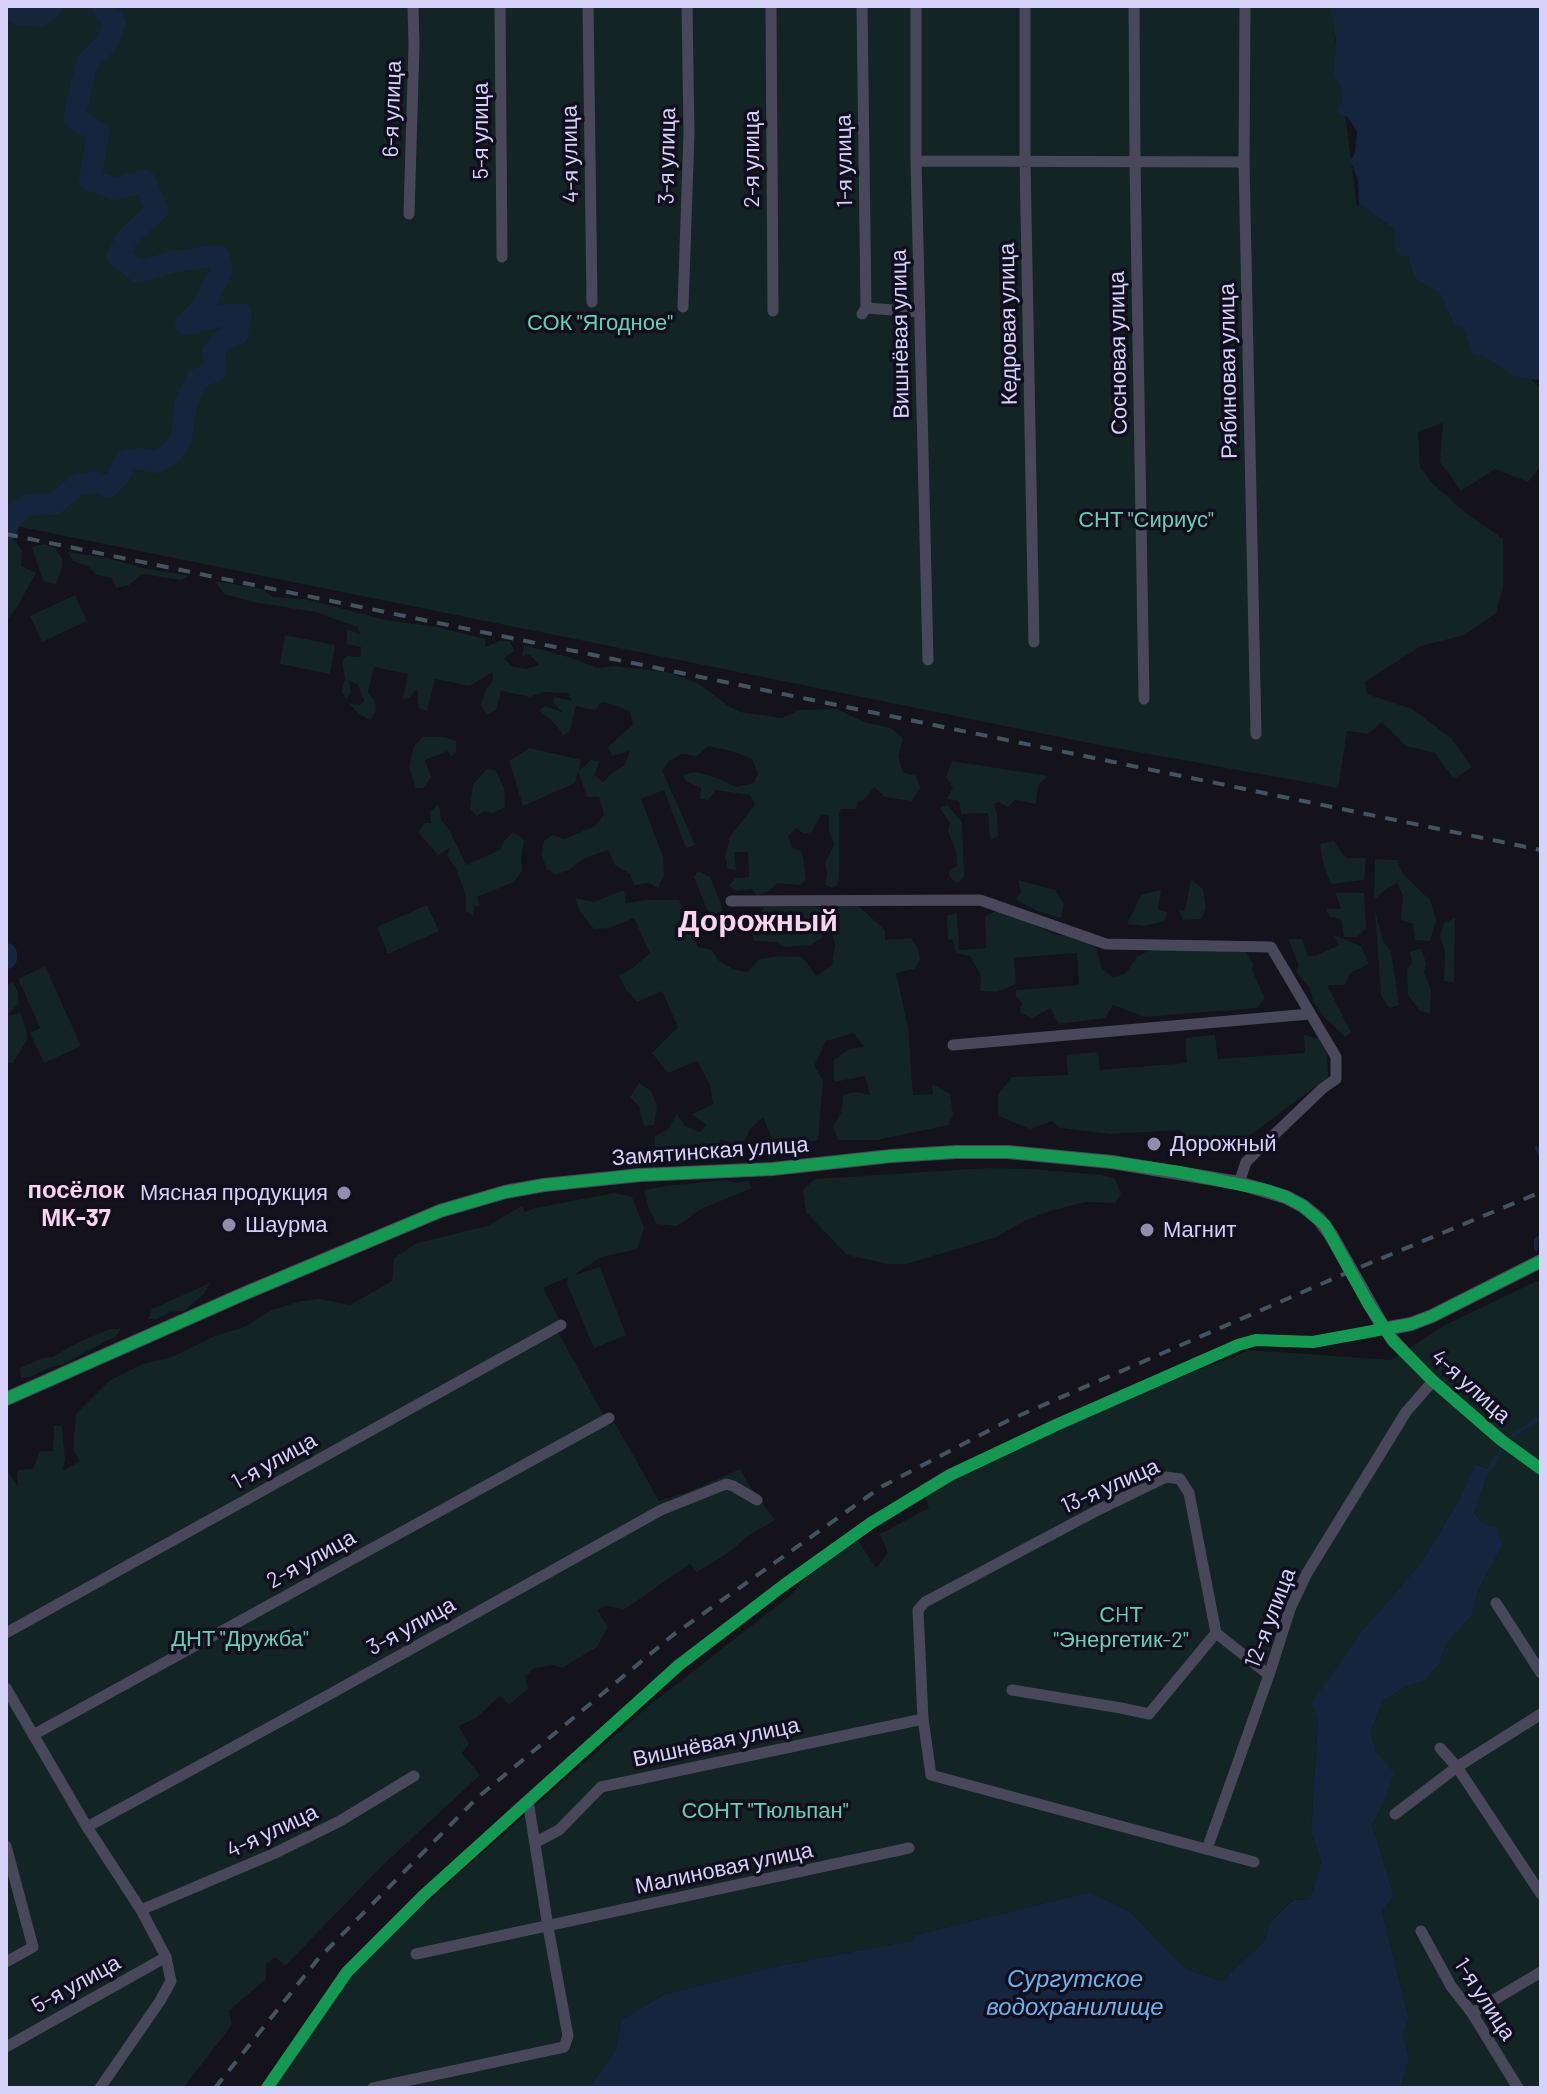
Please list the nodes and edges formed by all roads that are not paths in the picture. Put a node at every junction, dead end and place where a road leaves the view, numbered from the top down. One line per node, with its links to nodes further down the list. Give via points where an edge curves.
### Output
1 (413, 6): 15 (street, 6-я улица)
2 (500, 6): 16 (street, 5-я улица)
3 (588, 6): 17 (street, 4-я улица)
4 (687, 6): 18 (street, 3-я улица)
5 (771, 6): 19 (street, 2-я улица)
6 (862, 6): 20 (street, 1-я улица, via 864,311)
7 (916, 6): 12 (street, Вишнёвая улица)
8 (1025, 6): 11 (street, Кедровая улица)
9 (1134, 6): 13 (street, Сосновая улица)
10 (1245, 6): 14 (street, Рябиновая улица)
11 (1025, 160): 12 (street); 13 (street); 21 (street, Кедровая улица)
12 (916, 161): 20 (street, Вишнёвая улица)
13 (1135, 161): 14 (street); 23 (street, Сосновая улица)
14 (1244, 162): 24 (street, Рябиновая улица)
15 (409, 214)
16 (502, 257)
17 (592, 302)
18 (683, 307)
19 (773, 311)
20 (920, 312): 22 (street, Вишнёвая улица)
21 (1034, 642)
22 (928, 660)
23 (1144, 699)
24 (1256, 734)
25 (731, 901): 26 (street, via 980,900 1106,944 1271,947)
26 (1310, 1014): 27 (street); 28 (street, via 1336,1057 1336,1079 1246,1162)
27 (953, 1045)
28 (1239, 1183): 31 (street, Замятинская улица, via 1286,1197 1319,1219); 33 (street, Замятинская улица, via 1057,1155 956,1152 544,1185 440,1211)
29 (1541, 1261): 31 (street, via 1432,1316)
30 (561, 1325): 38 (street, 1-я улица)
31 (1384, 1329): 32 (street, 4-я улица); 50 (street, via 1313,1342 1256,1340 1238,1345 950,1475 871,1523 679,1665)
32 (1433, 1381): 35 (street, 4-я улица); 41 (street, 12-я улица, via 1406,1412 1307,1573)
33 (6, 1399)
34 (609, 1418): 46 (street, 2-я улица)
35 (1541, 1469)
36 (757, 1500): 52 (street, 3-я улица, via 726,1484 661,1510)
37 (1496, 1603): 40 (street)
38 (6, 1633)
39 (1216, 1633): 41 (street); 43 (street, via 1149,1714); 45 (street, 13-я улица, via 1189,1493 1180,1479 1166,1477 925,1602 918,1610)
40 (1541, 1673)
41 (1269, 1675): 56 (street, 12-я улица)
42 (6, 1688): 46 (street)
43 (1012, 1690)
44 (1541, 1714): 48 (street)
45 (923, 1719): 53 (street, Вишнёвая улица, via 601,1787 559,1830); 56 (street, via 931,1775)
46 (33, 1735): 52 (street)
47 (1440, 1748): 48 (street)
48 (1457, 1767): 51 (street); 58 (street)
49 (414, 1776): 59 (street, 4-я улица, via 300,1841)
50 (528, 1800): 53 (street); 69 (street, via 347,1972)
51 (1395, 1814)
52 (87, 1827): 59 (street)
53 (536, 1842): 60 (street)
54 (6, 1846): 64 (street, via 33,1947)
55 (909, 1848): 60 (street, Малиновая улица)
56 (1207, 1849): 57 (street)
57 (1254, 1862)
58 (1541, 1894)
59 (141, 1910): 63 (street)
60 (548, 1927): 62 (street, Малиновая улица); 70 (street, via 568,2036 564,2047)
61 (1421, 1931): 66 (street, 1-я улица)
62 (416, 1954)
63 (166, 1957): 67 (street, 5-я улица); 68 (street, via 171,1981)
64 (6, 1962)
65 (1541, 1972): 66 (street)
66 (1472, 2013): 71 (street, 1-я улица)
67 (6, 2047)
68 (100, 2088)
69 (267, 2088)
70 (373, 2088)
71 (1518, 2088)

